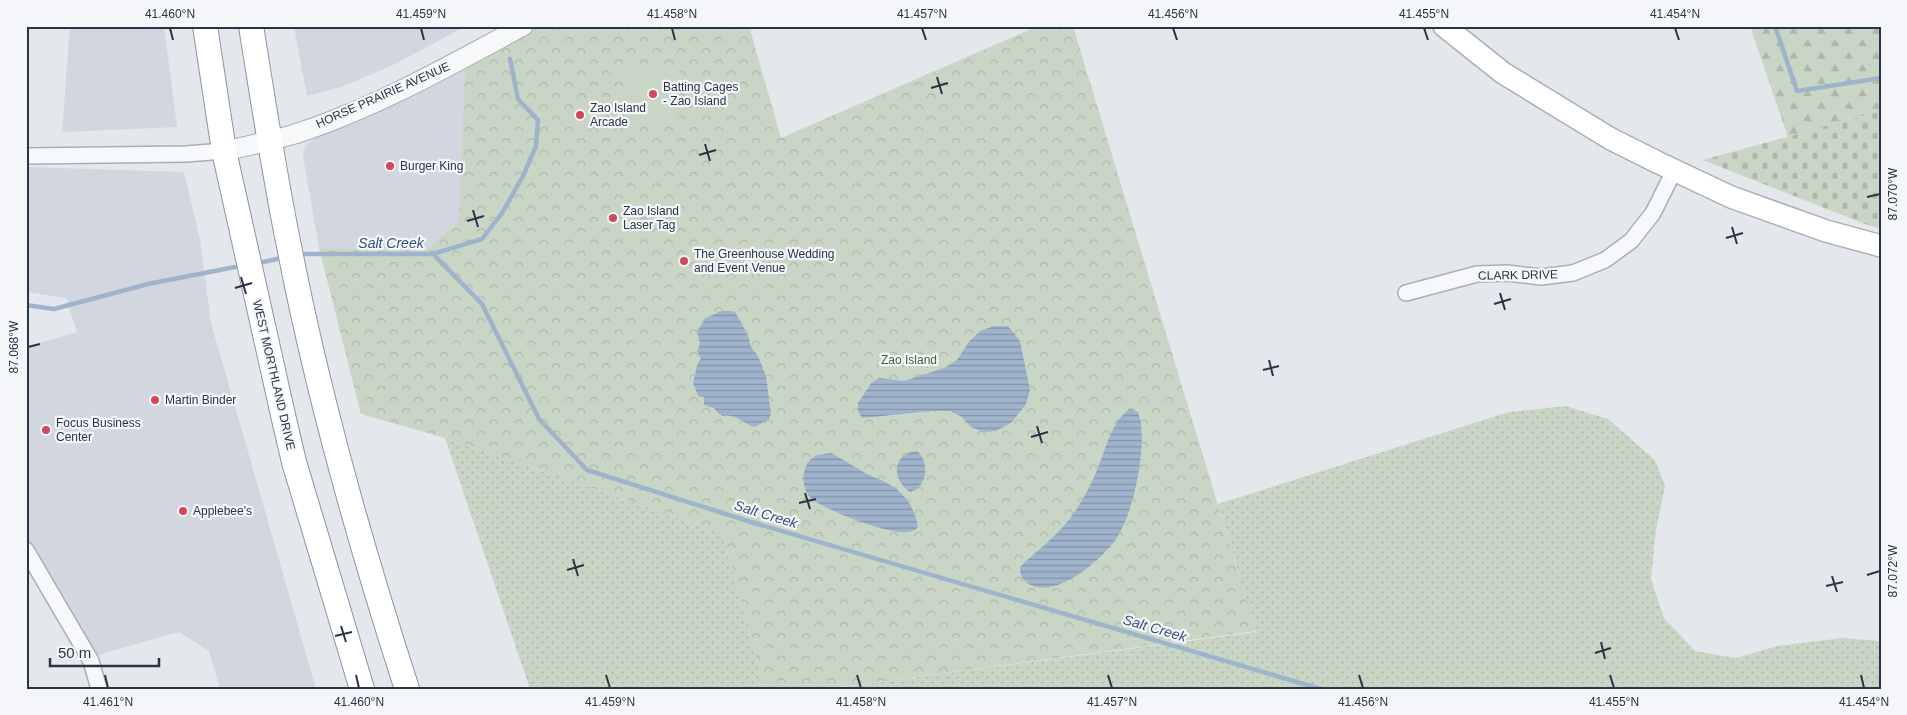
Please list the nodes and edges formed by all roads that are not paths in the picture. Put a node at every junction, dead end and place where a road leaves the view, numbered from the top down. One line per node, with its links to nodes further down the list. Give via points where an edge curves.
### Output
1 (205, 26): 6 (highway, WEST MORTHLAND DRIVE)
2 (251, 26): 5 (highway)
3 (523, 26): 5 (street, HORSE PRAIRIE AVENUE, via 429,76 341,116)
4 (1444, 26): 8 (main road, via 1503,73 1611,139)
5 (270, 141): 6 (street, HORSE PRAIRIE AVENUE); 14 (highway, via 289,248 321,387 356,523)
6 (224, 151): 7 (street, HORSE PRAIRIE AVENUE); 13 (highway, WEST MORTHLAND DRIVE, via 294,462)
7 (26, 156)
8 (1674, 171): 9 (main road, via 1731,197); 10 (street, CLARK DRIVE, via 1653,213 1631,241 1605,260 1573,274 1541,277 1477,274)
9 (1881, 246)
10 (1406, 293)
11 (26, 550): 12 (street, via 91,661)
12 (99, 689)
13 (362, 689)
14 (407, 689)

